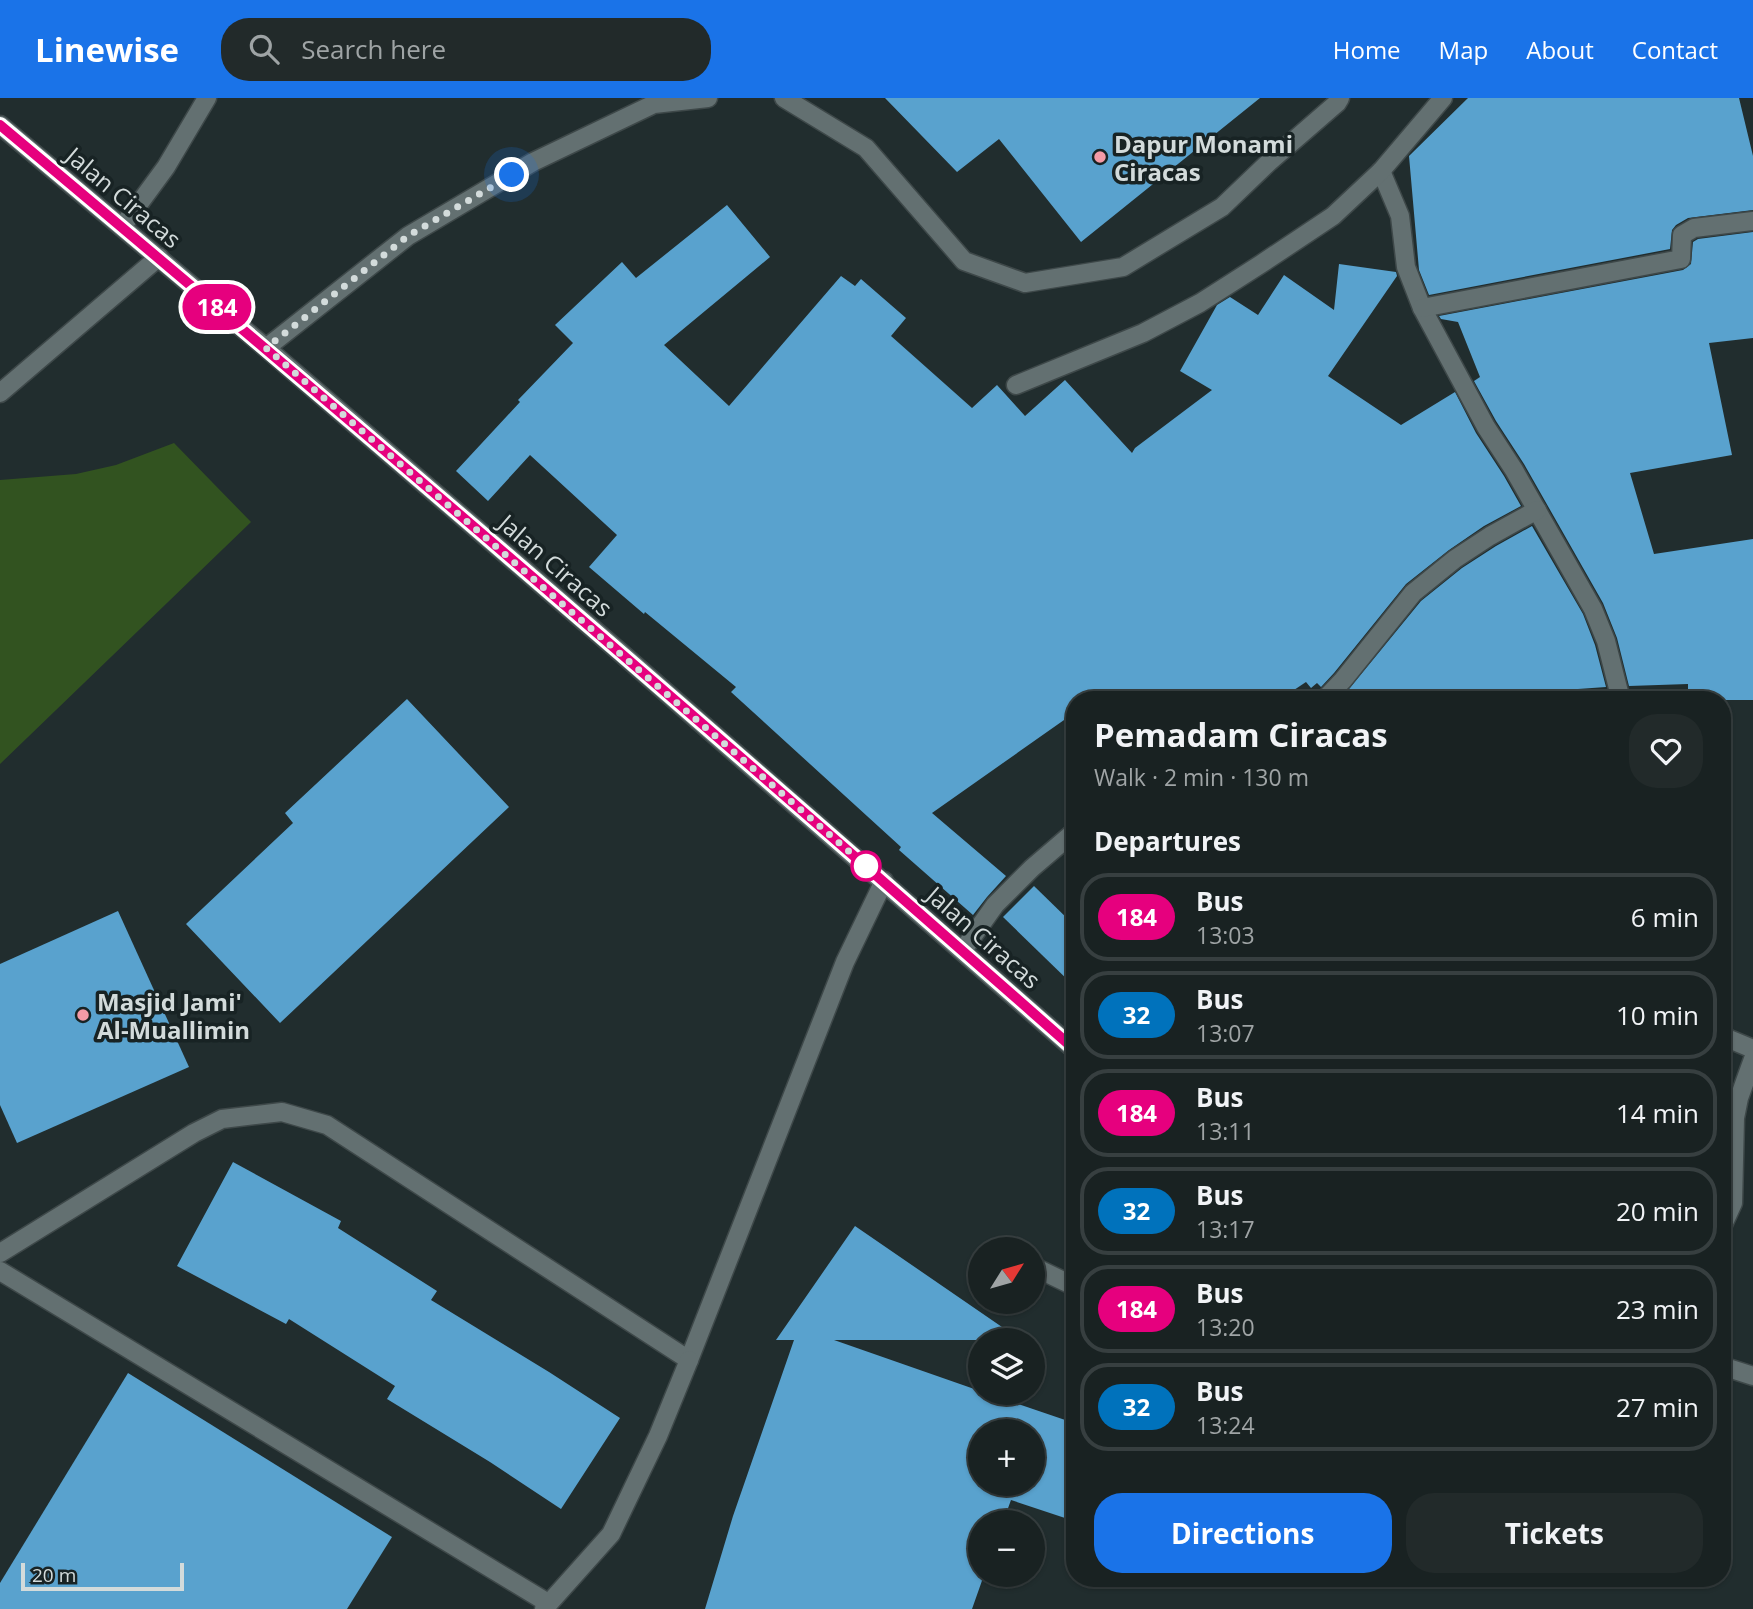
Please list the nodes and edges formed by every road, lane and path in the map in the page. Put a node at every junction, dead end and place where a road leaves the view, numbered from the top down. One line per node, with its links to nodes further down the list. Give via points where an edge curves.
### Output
1 (207, 98): 9 (street)
2 (708, 98): 12 (street, via 654,104 533,163 408,236)
3 (784, 98): 4 (street, via 866,148 964,261 1025,283 1124,267 1222,207)
4 (1340, 98)
5 (1443, 98): 7 (street)
6 (0, 125): 9 (street, Jalan Ciracas)
7 (1381, 171): 11 (street, via 1400,216 1406,267); 13 (street, via 1333,216 1200,303)
8 (1753, 221): 11 (street, via 1694,228 1682,235 1681,258)
9 (122, 228): 10 (street, Jalan Ciracas)
10 (159, 257): 12 (street, Jalan Ciracas); 14 (street)
11 (1422, 308): 15 (street)
12 (266, 348): 19 (street, Jalan Ciracas)
13 (1016, 385)
14 (0, 393)
15 (1537, 510): 16 (street, via 1455,559 1413,593); 17 (street, via 1593,609)
16 (1333, 691)
17 (1619, 691)
18 (1066, 839): 20 (street, via 995,905)
19 (884, 881): 20 (street, Jalan Ciracas); 30 (street, via 845,962)
20 (963, 950): 22 (street, Jalan Ciracas)
21 (1731, 1040): 23 (street)
22 (1066, 1042)
23 (1753, 1049)
24 (1753, 1059): 25 (street, via 1735,1118)
25 (1731, 1207)
26 (0, 1253): 30 (street, via 222,1119 282,1112 327,1125)
27 (0, 1271): 33 (street)
28 (1045, 1272): 29 (street)
29 (1066, 1282)
30 (689, 1360): 33 (street, via 611,1534)
31 (1731, 1369): 32 (street)
32 (1753, 1376)
33 (546, 1606)

